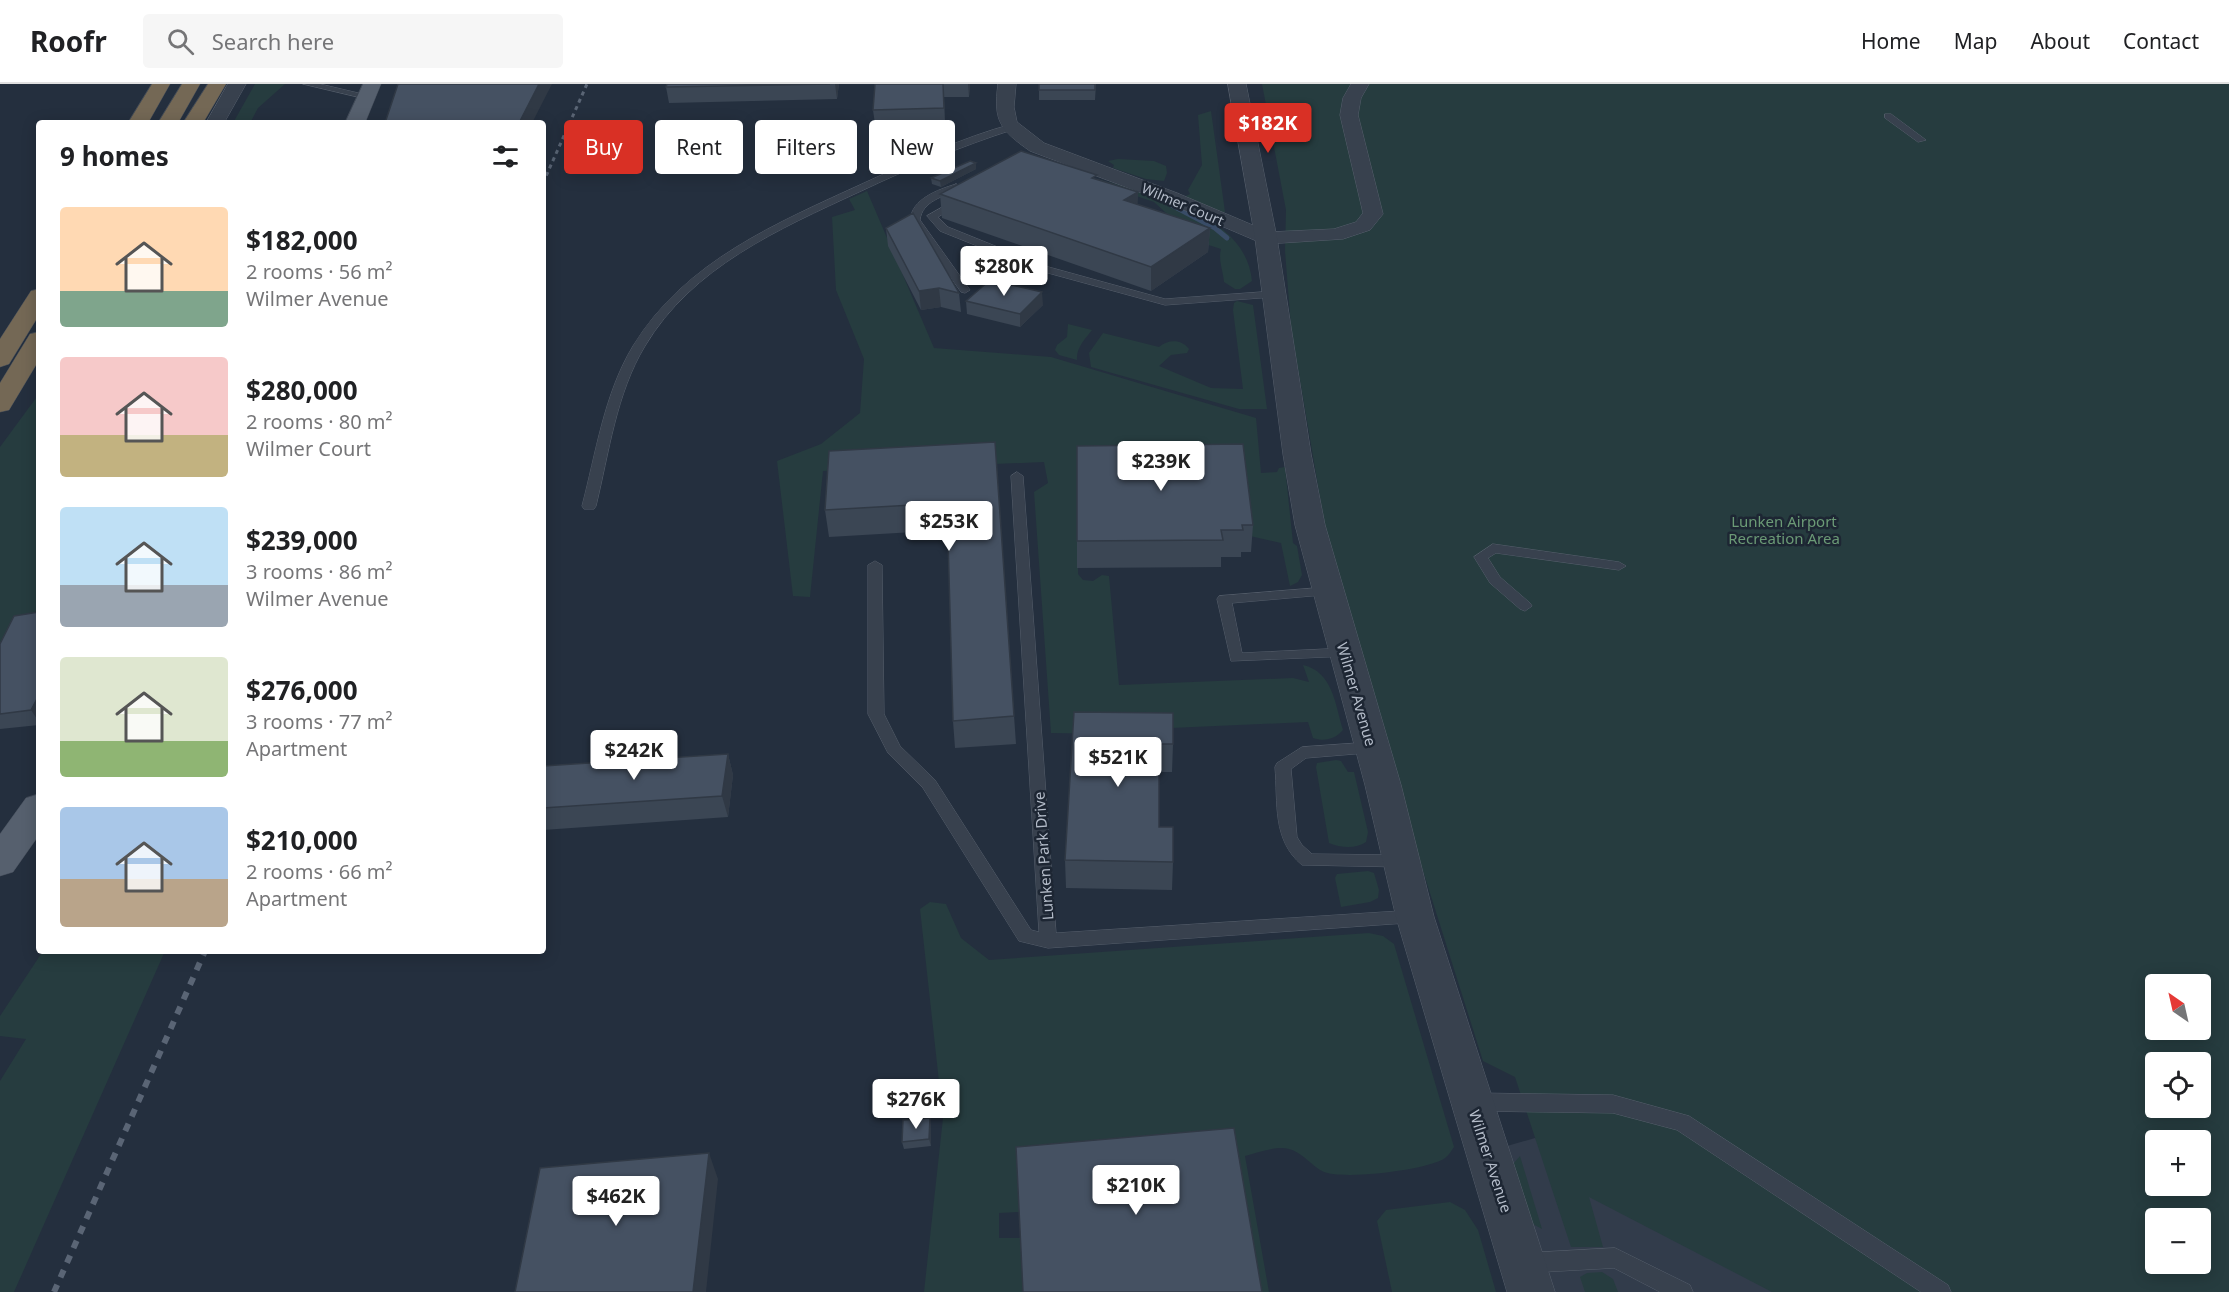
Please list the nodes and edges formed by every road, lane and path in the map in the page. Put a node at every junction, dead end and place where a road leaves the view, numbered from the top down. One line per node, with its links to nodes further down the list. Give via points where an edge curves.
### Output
1 (161, 84): 13 (highway)
2 (190, 84): 14 (highway)
3 (217, 84): 15 (highway)
4 (237, 84): 16 (street)
5 (307, 84): 9 (lane)
6 (1007, 84): 18 (street, via 1004,112)
7 (1237, 84): 22 (street, Wilmer Avenue)
8 (1360, 84): 22 (street, via 1348,115 1373,214 1363,225 1336,235)
9 (369, 90): 17 (main road)
10 (134, 94): 12 (highway)
11 (1888, 116): 19 (lane)
12 (128, 120)
13 (140, 120)
14 (170, 120)
15 (195, 120)
16 (217, 120)
17 (356, 120)
18 (1012, 128): 22 (street, Wilmer Court, via 1030,150); 30 (lane, via 968,140 770,229 720,260 682,293 639,345 625,374)
19 (1921, 140)
20 (962, 184): 23 (lane, via 922,203 915,220)
21 (963, 199): 24 (lane, via 932,216 945,229 1041,268 1165,302)
22 (1266, 238): 24 (street, Wilmer Avenue)
23 (965, 290)
24 (1274, 294): 33 (street, Wilmer Avenue, via 1299,466 1310,525)
25 (36, 301): 27 (highway)
26 (36, 344): 28 (highway)
27 (0, 359)
28 (0, 404)
29 (1017, 476): 41 (lane, Lunken Park Drive)
30 (589, 506)
31 (875, 565): 41 (lane, via 876,714 894,749 929,784 1025,936)
32 (1619, 566): 34 (lane, via 1493,548 1481,557 1495,580)
33 (1329, 591): 35 (street, Wilmer Avenue); 35 (lane, via 1224,599 1236,658)
34 (1525, 606)
35 (1346, 653): 36 (street, Wilmer Avenue)
36 (1372, 748): 38 (street, Wilmer Avenue); 38 (lane, via 1302,753 1283,767 1289,837 1308,860)
37 (36, 811): 39 (main road)
38 (1401, 861): 40 (street, Wilmer Avenue)
39 (0, 862)
40 (1414, 917): 41 (lane, Lunken Park Drive); 42 (street, Wilmer Avenue)
41 (1048, 941)
42 (1472, 1102): 43 (street, Wilmer Avenue); 45 (lane, via 1613,1104 1682,1122)
43 (1527, 1278): 44 (lane, via 1615,1258)
44 (1682, 1292)
45 (1940, 1292)

